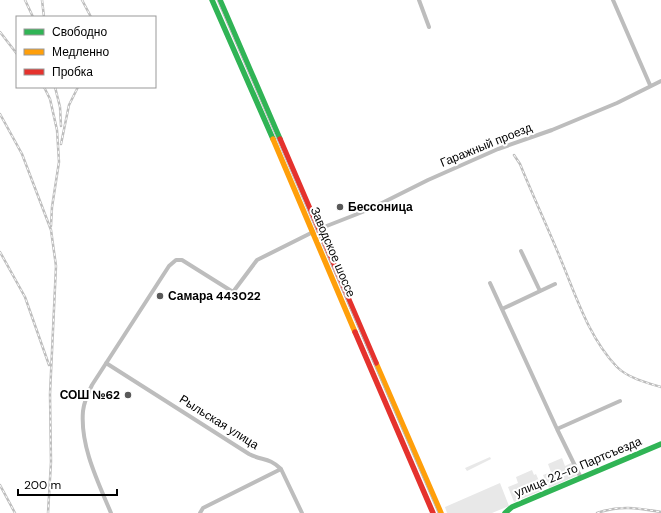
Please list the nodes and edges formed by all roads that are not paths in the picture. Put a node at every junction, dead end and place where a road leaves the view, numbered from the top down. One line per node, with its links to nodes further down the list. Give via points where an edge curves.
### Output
1 (212, 0): 9 (main road, Заводское шоссе)
2 (220, 0): 8 (main road, Заводское шоссе)
3 (419, 0): 5 (street)
4 (612, 0): 7 (street)
5 (429, 27)
6 (661, 81): 7 (street, Гаражный проезд)
7 (650, 85): 8 (street, Гаражный проезд, via 618,103 498,149 370,209)
8 (319, 229): 9 (main road); 16 (main road, Заводское шоссе)
9 (313, 232): 15 (street, via 257,260 233,292 182,260 176,260 169,266); 17 (main road, Заводское шоссе)
10 (521, 251): 13 (street)
11 (490, 283): 14 (street)
12 (555, 284): 13 (street)
13 (540, 291): 14 (street)
14 (502, 309): 19 (street)
15 (106, 363): 21 (street, Рыльская улица, via 248,454 268,459); 23 (street, via 86,400 83,423 90,461)
16 (385, 384): 17 (main road); 27 (main road, Заводское шоссе)
17 (379, 387): 26 (main road, Заводское шоссе)
18 (620, 401): 19 (street)
19 (557, 429): 22 (street)
20 (661, 444): 22 (main road, улица 22-го Партсъезда)
21 (281, 469): 24 (street, via 203,508); 25 (street)
22 (581, 478): 28 (main road, улица 22-го Партсъезда)
23 (111, 513)
24 (200, 513)
25 (302, 513)
26 (433, 513)
27 (441, 513)
28 (505, 513)

